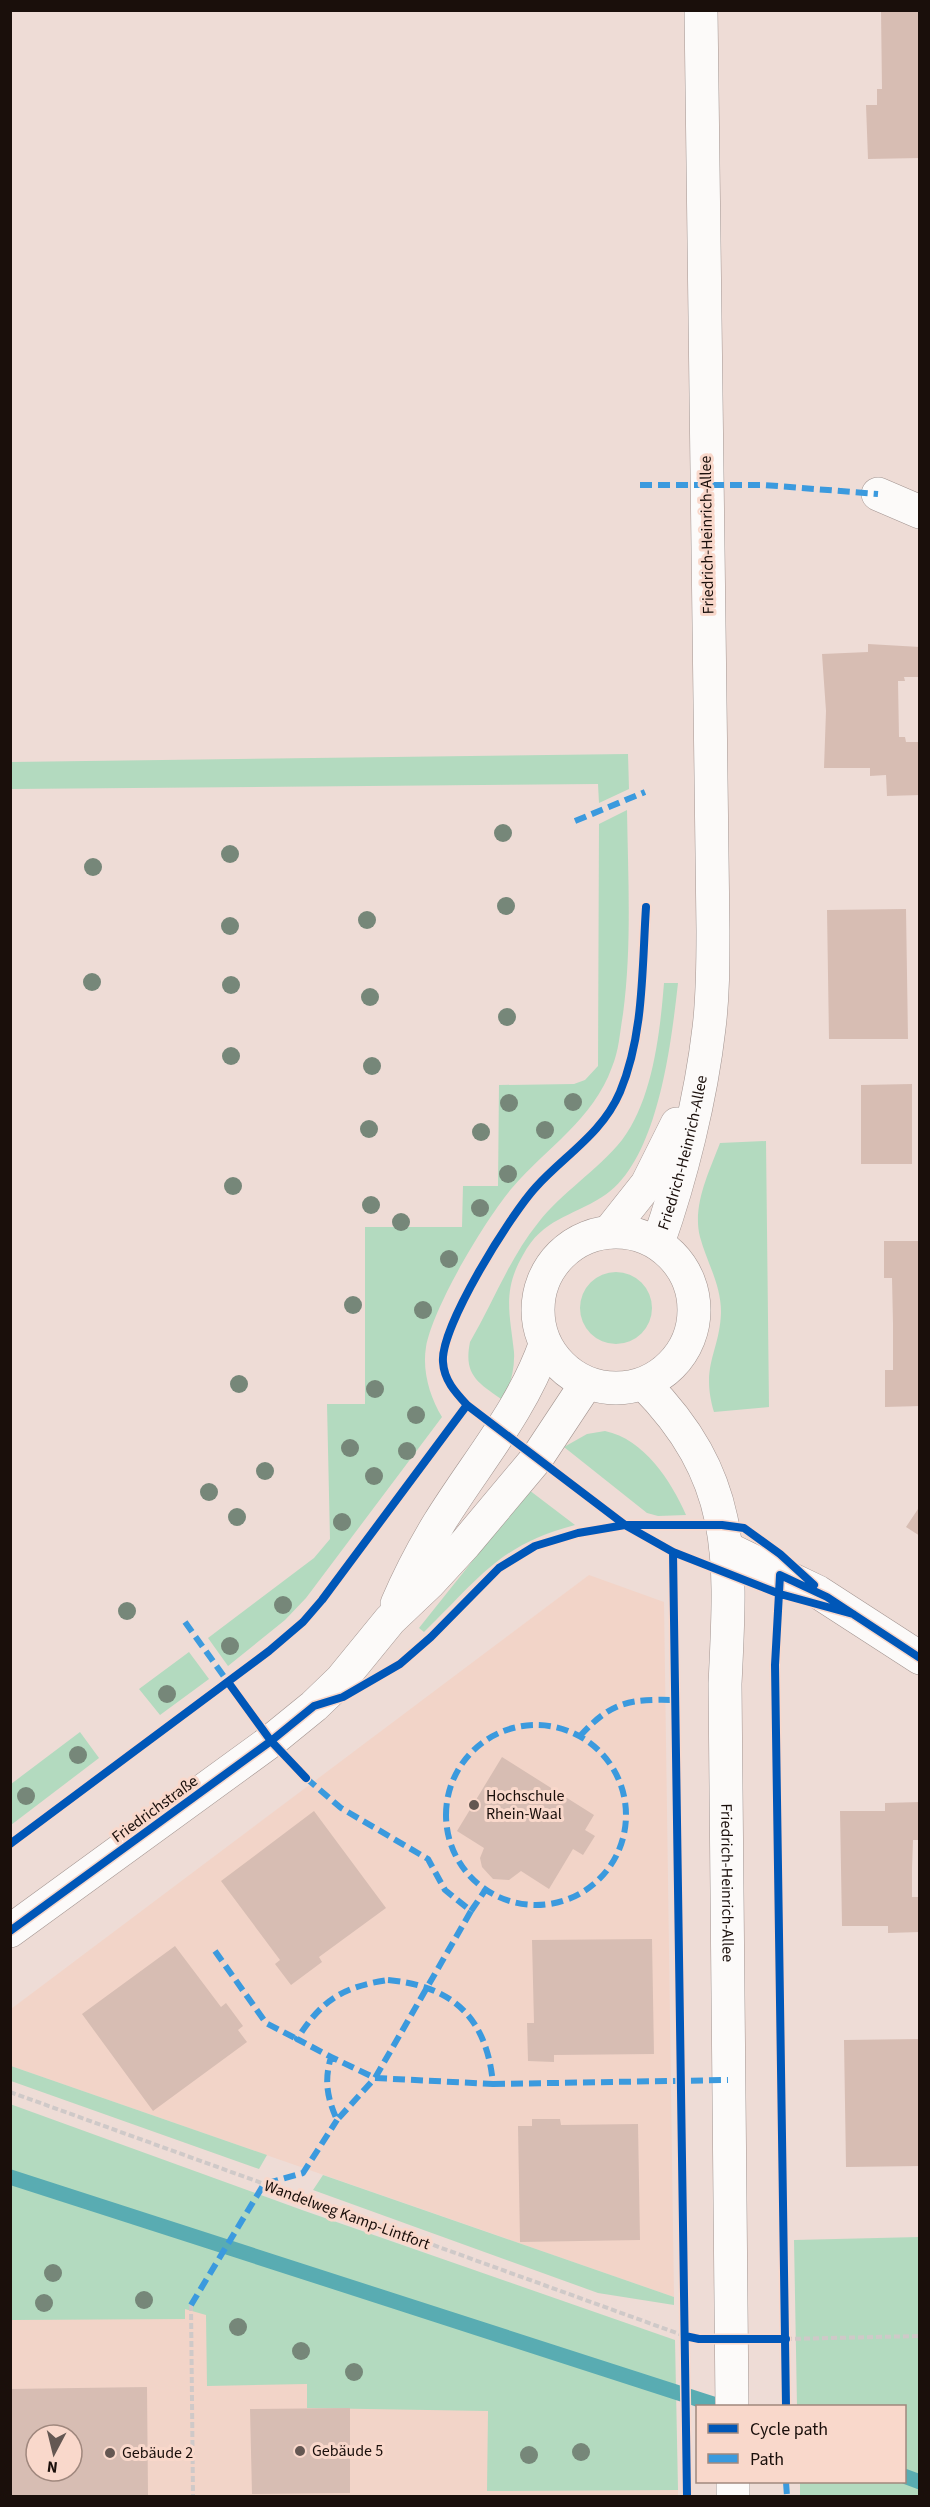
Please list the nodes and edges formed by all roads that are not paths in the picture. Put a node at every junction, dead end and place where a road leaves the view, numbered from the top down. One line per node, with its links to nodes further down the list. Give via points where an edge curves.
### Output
1 (701, 10): 4 (main road, Friedrich-Heinrich-Allee, via 713,932 712,995)
2 (878, 494): 3 (main road)
3 (920, 512)
4 (704, 1058): 5 (main road, Friedrich-Heinrich-Allee, via 669,1145 647,1184); 6 (main road, Friedrich-Heinrich-Allee, via 685,1152)
5 (609, 1232): 6 (main road, via 634,1234); 7 (main road, via 584,1239 563,1252 547,1272 538,1296 538,1321)
6 (658, 1243): 9 (main road, via 687,1276 694,1297 694,1320 677,1360)
7 (545, 1346): 8 (main road, via 560,1366); 11 (main road, Friedrichstraße, via 523,1398 440,1522 412,1570)
8 (586, 1384): 9 (main road, via 621,1388); 11 (main road, Friedrichstraße, via 530,1467 436,1576)
9 (644, 1384): 10 (main road, Friedrich-Heinrich-Allee, via 670,1410 703,1462 717,1498)
10 (726, 1548): 12 (main road, via 818,1592); 14 (main road, Friedrich-Heinrich-Allee)
11 (390, 1620): 13 (main road, Friedrichstraße, via 341,1680 314,1706)
12 (920, 1658)
13 (10, 1931)
14 (732, 2405)

